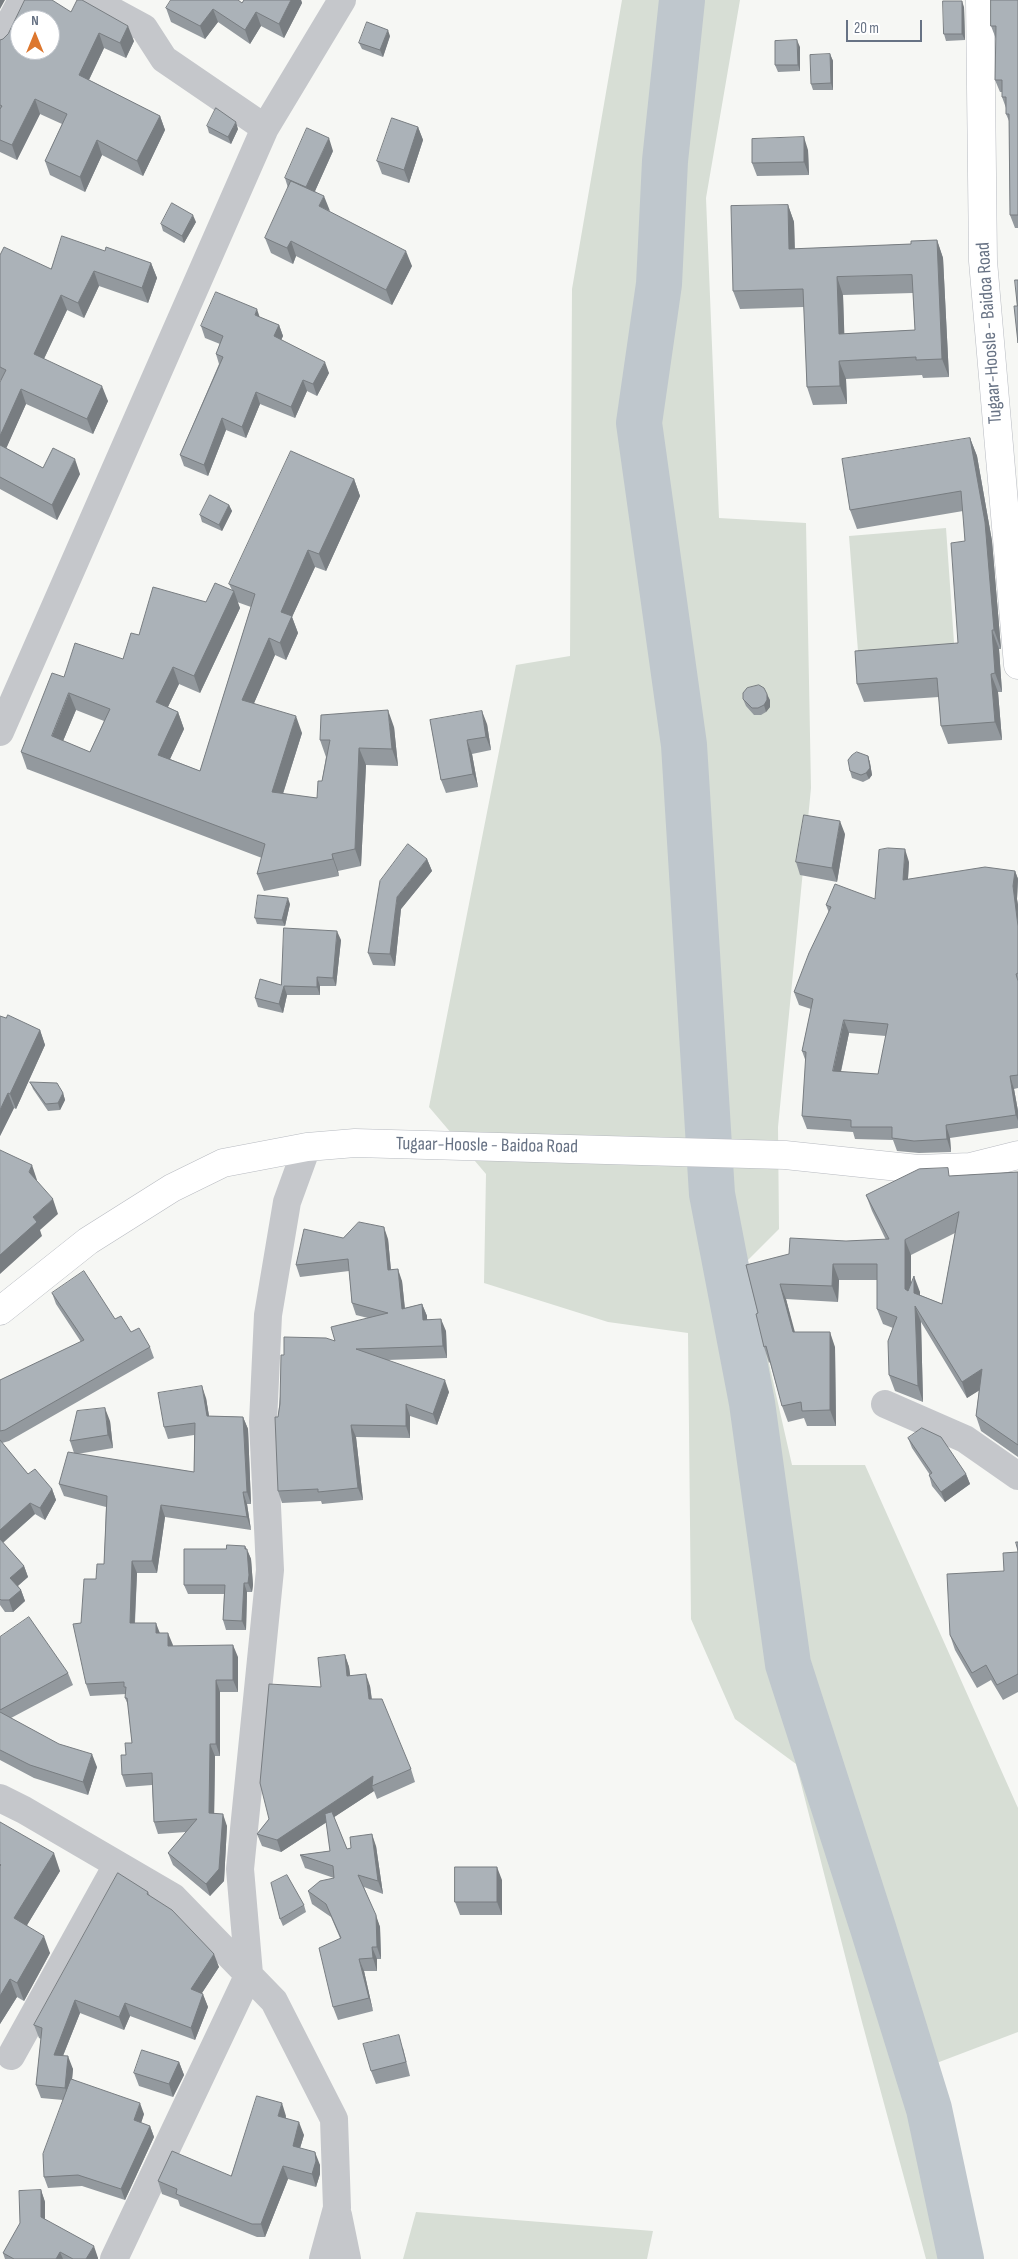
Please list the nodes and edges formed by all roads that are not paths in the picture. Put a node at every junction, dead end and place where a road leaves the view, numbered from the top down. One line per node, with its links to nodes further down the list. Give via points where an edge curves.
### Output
1 (22, 0): 5 (street)
2 (92, 0): 6 (street, via 144,28 164,59)
3 (342, 0): 6 (street)
4 (980, 0): 7 (main road, Tugaar-Hoosle - Baidoa Road, via 983,261)
5 (0, 41)
6 (265, 128): 8 (street)
7 (1018, 665)
8 (0, 732)
9 (307, 1147): 10 (main road, Tugaar-Hoosle - Baidoa Road, via 355,1143 785,1155 918,1169 970,1168); 11 (main road, Tugaar-Hoosle - Baidoa Road, via 223,1163 172,1188 88,1241); 16 (street, via 287,1202 268,1315 264,1422 270,1570 240,1869)
10 (1018, 1155)
11 (0, 1311)
12 (885, 1404): 13 (street, via 965,1439)
13 (1018, 1476)
14 (0, 1798): 15 (street)
15 (117, 1865): 16 (street, via 173,1897); 17 (street)
16 (249, 1974): 18 (street, via 274,2001 334,2119); 19 (street)
17 (11, 2056)
18 (337, 2208): 20 (street); 21 (street)
19 (114, 2259)
20 (323, 2259)
21 (347, 2259)

